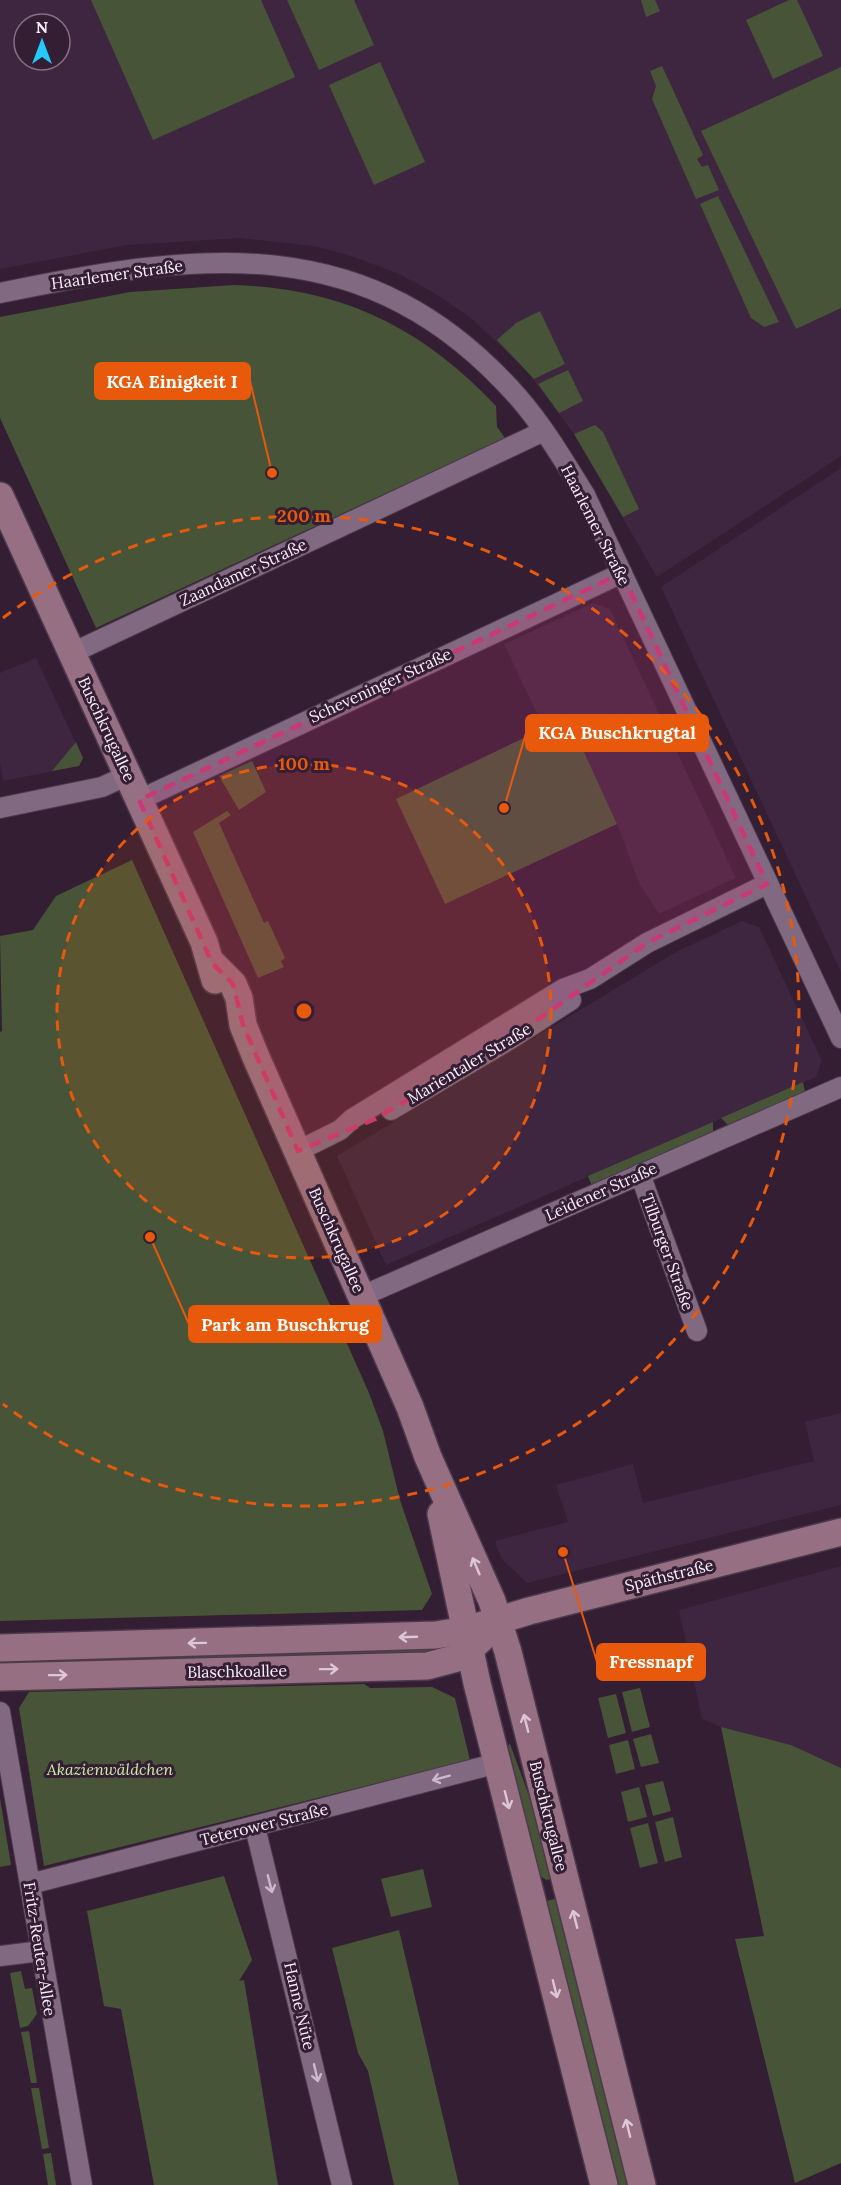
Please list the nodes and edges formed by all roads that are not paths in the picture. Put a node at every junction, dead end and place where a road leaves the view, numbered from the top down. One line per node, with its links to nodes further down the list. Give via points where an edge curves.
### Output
1 (0, 293): 2 (street, Haarlemer Straße, via 128,269 192,263 256,263 322,272 382,293 439,325 492,370)
2 (544, 431): 4 (street, Haarlemer Straße, via 585,495); 5 (street, Zaandamer Straße)
3 (0, 496): 5 (main road, Buschkrugallee)
4 (622, 573): 7 (street, Scheveninger Straße); 9 (street, Haarlemer Straße)
5 (72, 653): 6 (main road, Buschkrugallee)
6 (128, 775): 7 (main road, Buschkrugallee); 8 (street, via 102,787)
7 (139, 800): 12 (main road, Buschkrugallee, via 212,963 233,984 243,1025)
8 (0, 808)
9 (767, 884): 10 (street, Haarlemer Straße); 12 (street, Marientaler Straße, via 647,944 590,979 576,996 498,1047 357,1130 340,1130)
10 (841, 1038)
11 (841, 1087): 13 (street, Leidener Straße)
12 (298, 1151): 14 (main road, Buschkrugallee)
13 (640, 1174): 14 (street, Leidener Straße); 15 (street, Tilburger Straße)
14 (362, 1296): 16 (main road, Buschkrugallee)
15 (697, 1331)
16 (428, 1457): 18 (main road, Buschkrugallee, one-way to 16); 19 (main road, Buschkrugallee)
17 (841, 1532): 18 (main road, Späthstraße)
18 (498, 1620): 19 (main road, Späthstraße); 26 (main road, Buschkrugallee, one-way to 18)
19 (468, 1640): 20 (main road, Blaschkoallee, one-way to 20, via 401,1638); 21 (main road, Blaschkoallee, one-way to 19, via 427,1666 450,1662); 23 (main road, Buschkrugallee)
20 (0, 1648)
21 (0, 1677)
22 (0, 1712): 25 (street, Fritz-Reuter-Allee)
23 (498, 1763): 24 (street, Teterower Straße, one-way to 24); 27 (main road, Buschkrugallee, one-way to 27)
24 (255, 1827): 25 (street, Teterower Straße); 31 (street, Hanne Nüte, one-way to 31)
25 (30, 1884): 28 (street, Fritz-Reuter-Allee)
26 (566, 1884): 27 (main road); 33 (main road, Buschkrugallee, one-way to 26)
27 (530, 1893): 32 (main road, Buschkrugallee, one-way to 32)
28 (41, 1951): 29 (street); 30 (street, Fritz-Reuter-Allee)
29 (0, 1956)
30 (82, 2185)
31 (342, 2185)
32 (604, 2185)
33 (642, 2185)

